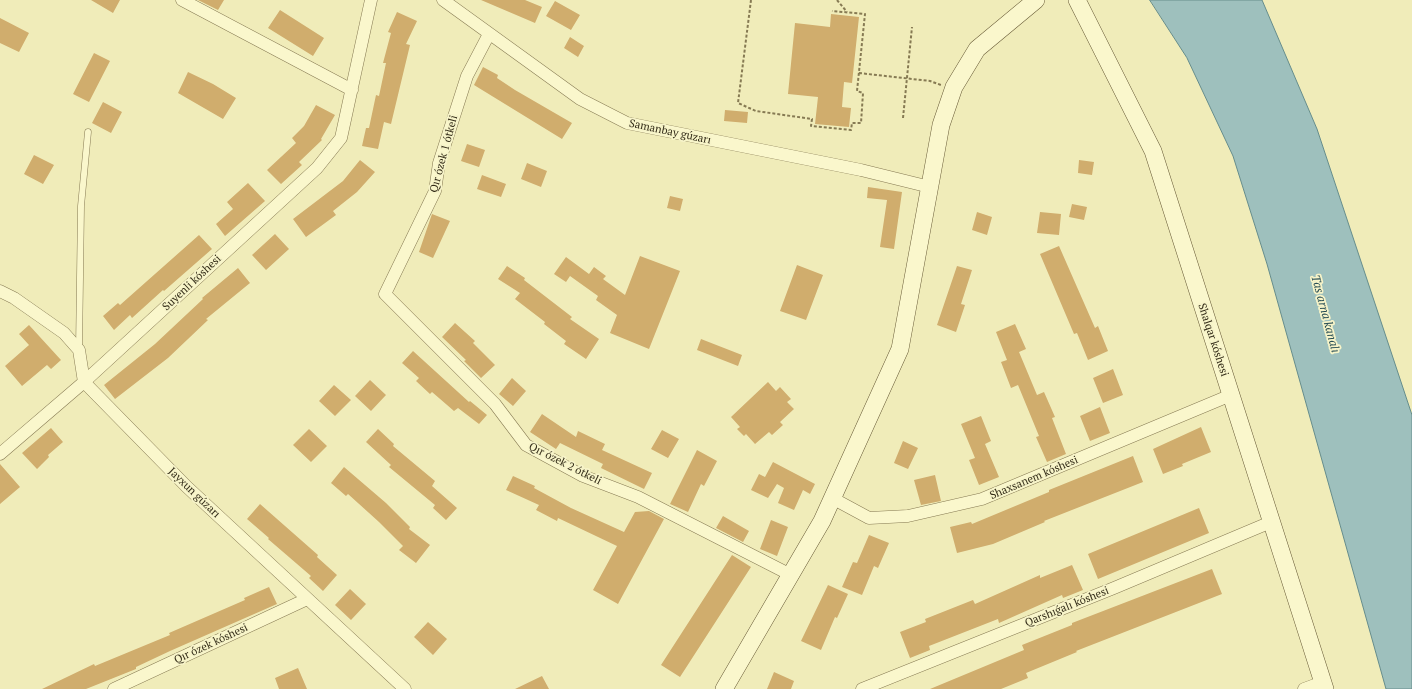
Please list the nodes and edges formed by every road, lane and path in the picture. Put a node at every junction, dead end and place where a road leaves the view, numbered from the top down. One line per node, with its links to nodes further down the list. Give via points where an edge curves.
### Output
1 (182, 0): 15 (street)
2 (371, 0): 15 (street, Suyenli kóshesi)
3 (444, 0): 11 (street, Samanbay gúzarı)
4 (751, 0): 12 (path, via 738,103 756,112 812,119 811,126 851,130 852,123 861,123 863,93 857,91)
5 (837, 0): 9 (path)
6 (1036, 0): 18 (street, via 977,48 954,86 941,124)
7 (1077, 0): 23 (street, Shalqar kóshesi, via 1153,151)
8 (832, 11): 9 (path)
9 (848, 12): 12 (path, via 865,14)
10 (912, 27): 13 (path)
11 (489, 34): 18 (street, Samanbay gúzarı, via 580,99 627,123 861,170); 20 (street, Qır ózek 1 ótkeli, via 467,76 439,163 436,191)
12 (859, 73): 13 (path)
13 (907, 78): 14 (path, via 930,81); 16 (path)
14 (946, 87)
15 (352, 90): 22 (street, Suyenli kóshesi, via 341,138 317,168)
16 (903, 118)
17 (88, 132): 21 (lane, via 80,206)
18 (930, 187): 25 (street, via 900,349)
19 (0, 291): 21 (street, via 64,333)
20 (385, 294): 27 (street, Qır ózek 2 ótkeli, via 495,404 526,445 583,476 638,497)
21 (79, 350): 22 (street)
22 (84, 382): 24 (street, Suyenli kóshesi); 28 (street, Jayxun gúzarı, via 187,487)
23 (1230, 395): 25 (street, Shaxsanem kóshesi, via 982,499 908,516 869,518); 26 (street, Shalqar kóshesi)
24 (0, 454)
25 (832, 498): 27 (street, via 822,521)
26 (1271, 522): 29 (street, Shalqar kóshesi); 33 (street, Qarshıǵalı kóshesi)
27 (789, 574): 32 (street)
28 (307, 599): 30 (street, Qır ózek kóshesi); 31 (street, Jayxun gúzarı)
29 (1324, 685): 34 (street)
30 (114, 689)
31 (405, 689)
32 (724, 689)
33 (862, 689)
34 (1304, 689)

